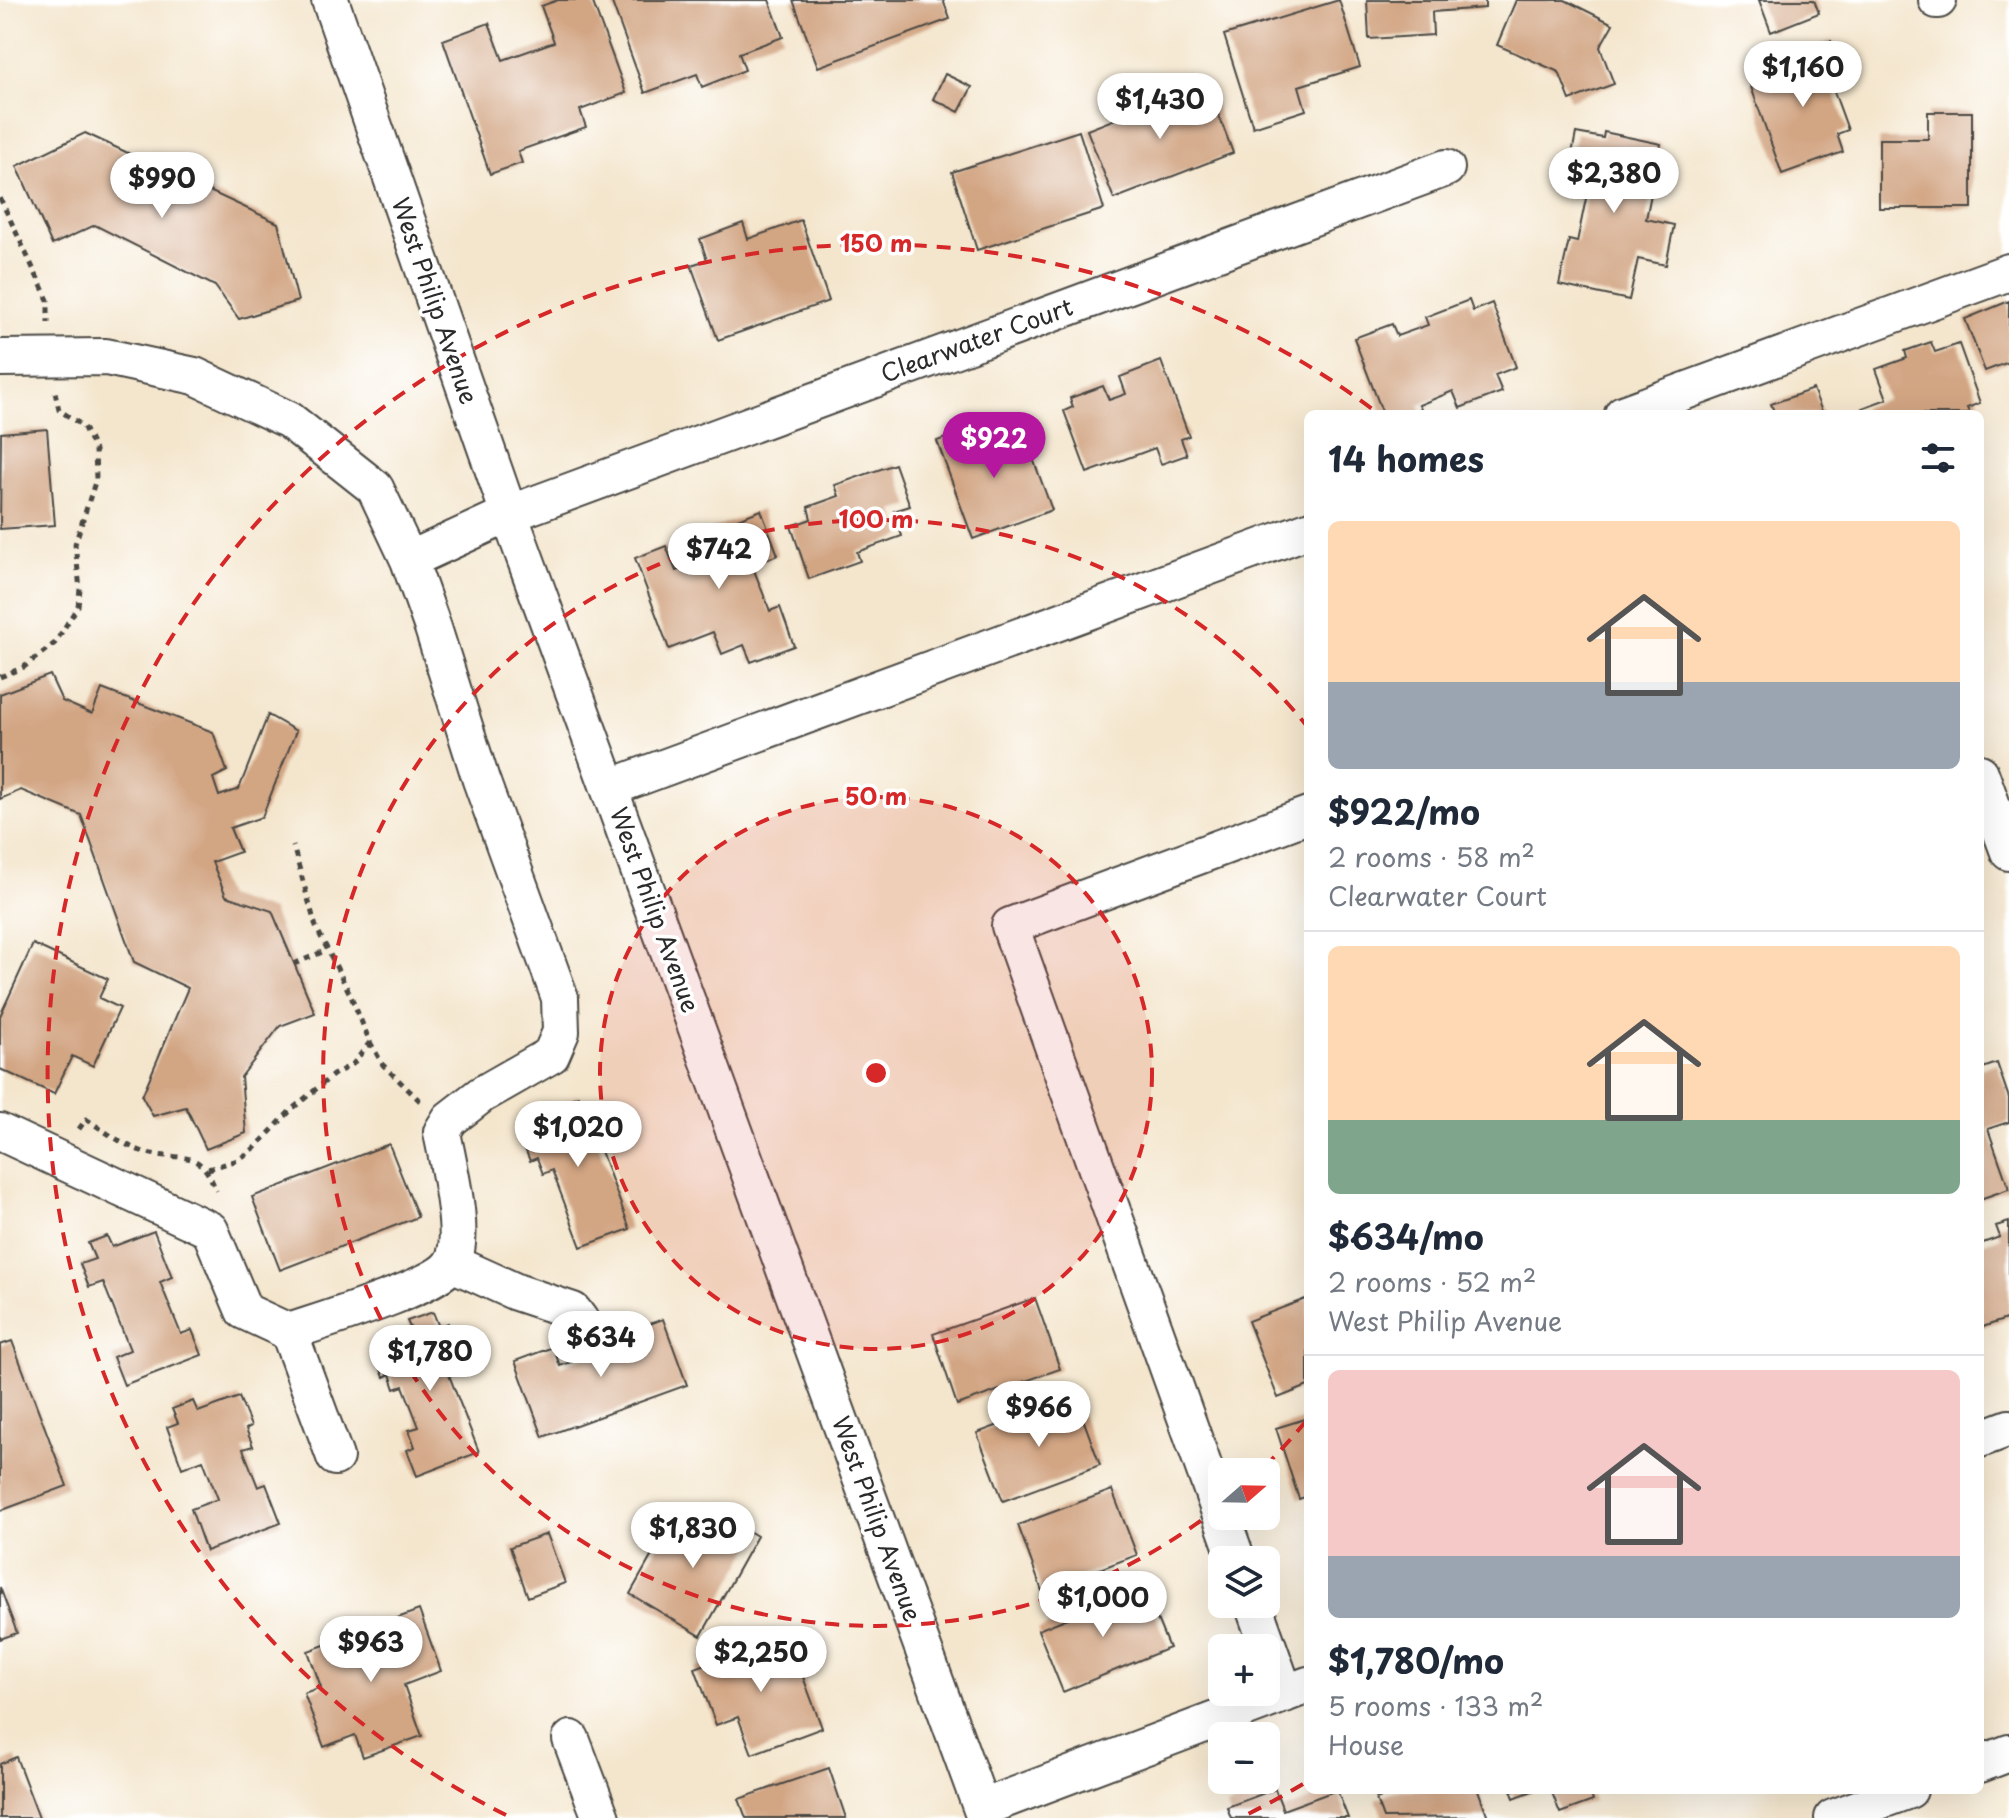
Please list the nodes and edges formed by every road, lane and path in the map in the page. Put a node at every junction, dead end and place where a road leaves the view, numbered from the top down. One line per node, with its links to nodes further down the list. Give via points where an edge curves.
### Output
1 (330, 0): 8 (street, West Philip Avenue)
2 (1446, 168): 8 (street, Clearwater Court)
3 (0, 198): 6 (path, via 48,300)
4 (2009, 272): 7 (street)
5 (0, 358): 6 (street)
6 (47, 358): 10 (street, via 106,357 195,376 289,420 375,488); 11 (path, via 59,410 83,426 95,450 96,479 75,544 78,606 55,643 24,667)
7 (1634, 410)
8 (509, 514): 10 (street, Clearwater Court); 13 (street, West Philip Avenue)
9 (1304, 531): 13 (street)
10 (409, 560): 20 (street, via 560,998 561,1032 551,1055)
11 (0, 677)
12 (1984, 784): 16 (street)
13 (609, 788): 36 (street, West Philip Avenue)
14 (1304, 816): 29 (street, via 1010,926)
15 (293, 846): 17 (path)
16 (2009, 852)
17 (327, 950): 18 (path); 19 (path)
18 (294, 964)
19 (370, 1042): 20 (path, via 383,1065 414,1096); 22 (path, via 353,1064 292,1109 256,1147 238,1160)
20 (450, 1119): 23 (street, via 442,1132 455,1196)
21 (0, 1132): 25 (street, via 210,1230 244,1311)
22 (208, 1169)
23 (452, 1263): 24 (street, via 573,1311); 25 (street, via 431,1281)
24 (588, 1331)
25 (289, 1332): 28 (street)
26 (2009, 1428): 27 (street)
27 (1984, 1437)
28 (335, 1457)
29 (1232, 1546)
30 (1260, 1618): 31 (street)
31 (1297, 1690): 36 (street)
32 (571, 1739): 37 (street)
33 (2009, 1753): 34 (street)
34 (1984, 1762)
35 (1898, 1794): 38 (street)
36 (984, 1813)
37 (601, 1818)
38 (1833, 1818)

